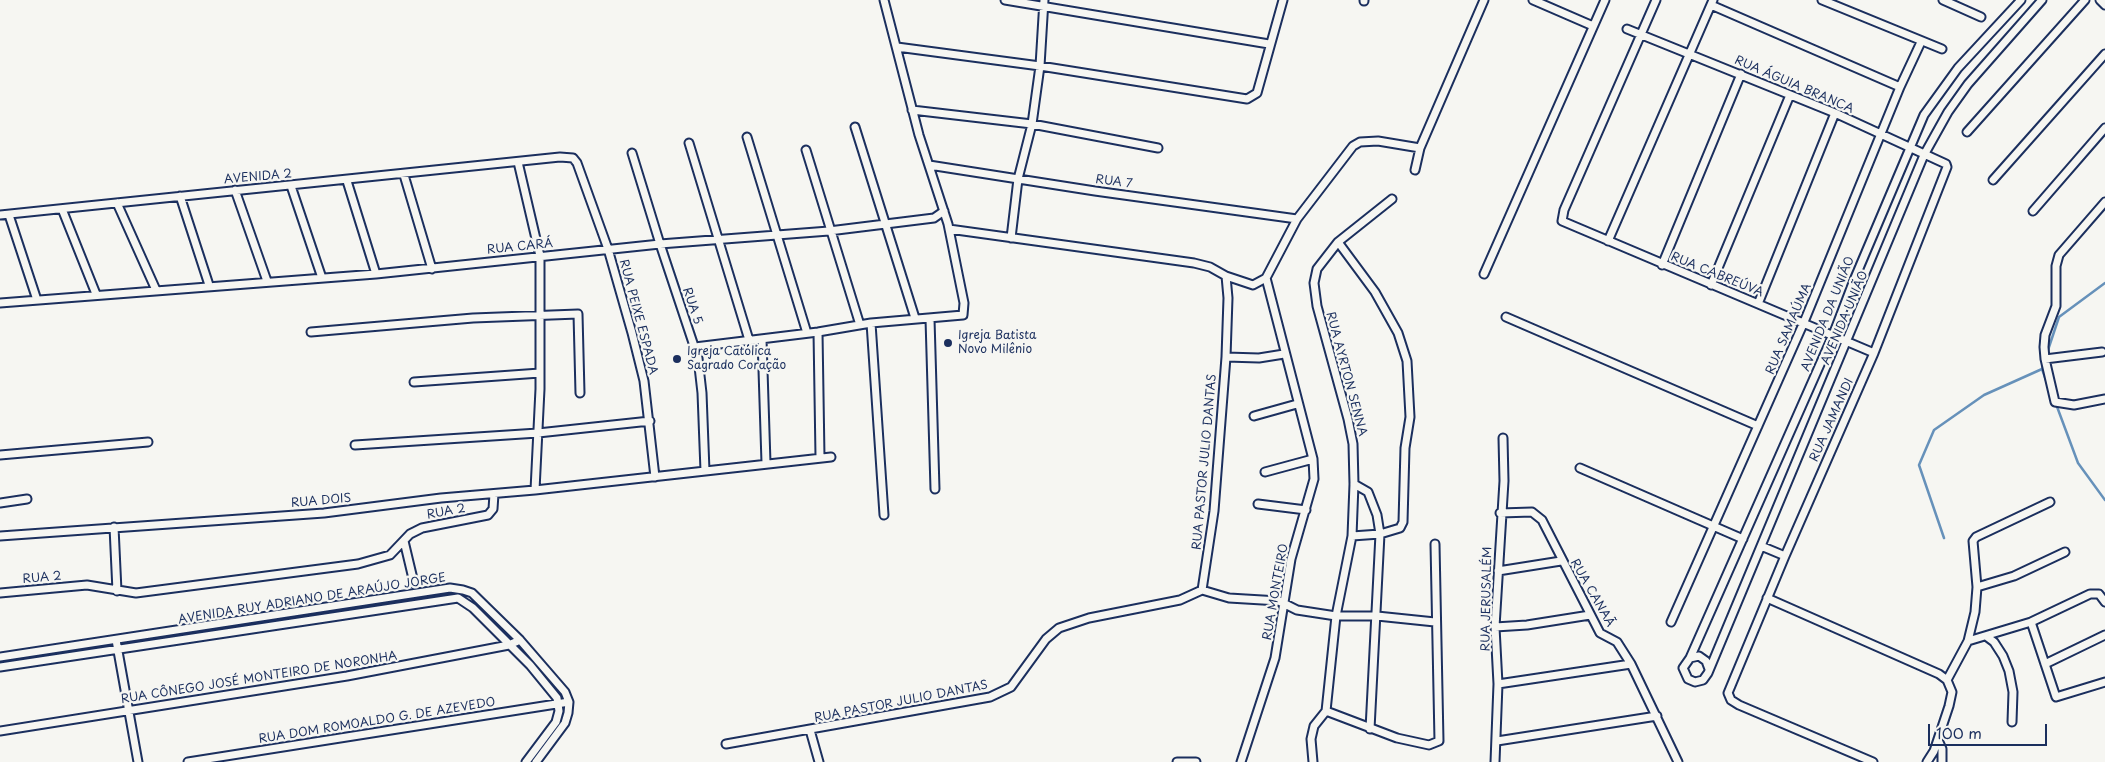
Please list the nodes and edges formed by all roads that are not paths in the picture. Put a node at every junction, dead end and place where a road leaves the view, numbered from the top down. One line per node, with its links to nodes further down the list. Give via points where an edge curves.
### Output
1 (884, 0): 23 (street)
2 (1005, 0): 14 (street)
3 (1283, 0): 22 (street)
4 (1484, 0): 41 (street)
5 (1533, 0): 18 (street)
6 (1605, 0): 18 (street)
7 (1656, 0): 20 (street)
8 (1822, 0): 21 (street)
9 (1943, 0): 17 (street)
10 (2021, 0): 42 (street, AVENIDA DA UNIÃO, via 1938,93)
11 (2042, 0): 45 (street, AVENIDA UNIÃO, via 1968,84)
12 (2085, 0): 36 (street)
13 (2100, 0): 16 (street)
14 (1044, 3): 22 (street); 27 (street)
15 (1712, 3): 25 (street); 29 (street)
16 (2105, 4)
17 (1980, 17)
18 (1593, 26): 82 (street)
19 (1627, 28): 20 (street, RUA ÁGUIA BRANCA)
20 (1642, 34): 25 (street, RUA ÁGUIA BRANCA); 74 (street, RUA CABREÚVA, via 1564,210 1564,222)
21 (1921, 42): 24 (street); 29 (street, RUA SAMAÚMA)
22 (1270, 44): 27 (street, via 1255,96 1247,99)
23 (897, 47): 27 (street); 31 (street)
24 (1942, 50)
25 (1690, 53): 28 (street, RUA ÁGUIA BRANCA); 74 (street)
26 (2105, 54): 53 (street)
27 (1040, 66): 33 (street)
28 (1740, 74): 30 (street, RUA ÁGUIA BRANCA); 79 (street)
29 (1900, 87): 37 (street, RUA SAMAÚMA)
30 (1790, 94): 32 (street, RUA ÁGUIA BRANCA); 87 (street)
31 (912, 110): 33 (street); 47 (street)
32 (1835, 113): 37 (street, RUA ÁGUIA BRANCA); 93 (street)
33 (1032, 124): 40 (street); 52 (street)
34 (855, 127): 68 (street)
35 (2105, 128): 63 (street)
36 (1967, 132)
37 (1880, 134): 42 (street, RUA ÁGUIA BRANCA); 98 (street, RUA SAMAÚMA)
38 (747, 137): 71 (street)
39 (689, 143): 73 (street)
40 (1158, 148)
41 (1420, 148): 50 (street); 67 (street, via 1378,141 1360,142 1353,146)
42 (1909, 148): 45 (street, RUA ÁGUIA BRANCA); 104 (street, AVENIDA DA UNIÃO)
43 (806, 150): 70 (street)
44 (632, 152): 76 (street, RUA 5)
45 (1924, 154): 49 (street, RUA ÁGUIA BRANCA, via 1946,164); 107 (street, AVENIDA UNIÃO)
46 (518, 162): 48 (street, AVENIDA 2, via 570,157); 51 (street, AVENIDA 2); 78 (street)
47 (929, 165): 52 (street, RUA 7); 62 (street)
48 (578, 168): 77 (street, RUA PEIXE ESPADA)
49 (1948, 169): 110 (street, RUA JAMANDI)
50 (1414, 170)
51 (404, 175): 54 (street, AVENIDA 2); 80 (street)
52 (1018, 179): 67 (street, RUA 7); 72 (street)
53 (1993, 180)
54 (347, 181): 55 (street, AVENIDA 2); 81 (street)
55 (292, 186): 56 (street, AVENIDA 2); 84 (street)
56 (235, 190): 57 (street, AVENIDA 2); 86 (street)
57 (180, 196): 60 (street, AVENIDA 2); 88 (street)
58 (1392, 199): 75 (street, RUA AYRTON SENNA)
59 (2105, 202): 113 (street, via 2059,255 2056,306 2045,335)
60 (117, 203): 61 (street, AVENIDA 2); 89 (street)
61 (62, 209): 64 (street, AVENIDA 2); 90 (street)
62 (944, 211): 66 (street, RUA CARÁ); 69 (street)
63 (2033, 211)
64 (8, 215): 65 (street, AVENIDA 2); 91 (street)
65 (0, 216)
66 (934, 218): 68 (street, RUA CARÁ); 69 (street)
67 (1297, 218): 85 (street)
68 (886, 226): 70 (street, RUA CARÁ); 96 (street)
69 (948, 227): 72 (street); 97 (street, via 965,310 958,316)
70 (830, 231): 71 (street, RUA CARÁ); 100 (street)
71 (777, 236): 73 (street, RUA CARÁ); 103 (street)
72 (1011, 238): 83 (street, via 1194,263)
73 (720, 240): 76 (street, RUA CARÁ); 106 (street)
74 (1608, 241): 79 (street, RUA CABREÚVA)
75 (1338, 242): 135 (street, RUA AYRTON SENNA, via 1317,268 1314,283 1353,444); 148 (street, via 1375,292 1398,333 1407,361 1410,417 1405,448 1403,522 1400,528)
76 (660, 244): 77 (street, RUA CARÁ); 108 (street, RUA 5)
77 (608, 250): 78 (street, RUA CARÁ); 120 (street, RUA PEIXE ESPADA, via 644,381)
78 (540, 256): 80 (street, RUA CARÁ); 94 (street)
79 (1662, 265): 87 (street, RUA CABREÚVA)
80 (432, 269): 81 (street, RUA CARÁ)
81 (376, 274): 84 (street, RUA CARÁ)
82 (1484, 274)
83 (1226, 276): 85 (street, via 1253,285); 112 (street, RUA PASTOR JULIO DANTAS)
84 (322, 278): 86 (street, RUA CARÁ)
85 (1266, 278): 111 (street, RUA MONTEIRO)
86 (266, 281): 88 (street, RUA CARÁ)
87 (1711, 285): 93 (street, RUA CABREÚVA)
88 (209, 286): 89 (street, RUA CARÁ)
89 (156, 290): 90 (street, RUA CARÁ)
90 (96, 294): 91 (street, RUA CARÁ)
91 (37, 300): 92 (street, RUA CARÁ)
92 (0, 303)
93 (1758, 304): 98 (street, RUA CABREÚVA)
94 (539, 316): 101 (street, via 474,318); 114 (street); 116 (street, via 578,314)
95 (1506, 317): 121 (street)
96 (914, 318): 97 (street); 99 (street)
97 (930, 319): 136 (street)
98 (1804, 322): 104 (street, RUA CABREÚVA); 121 (street, RUA SAMAÚMA)
99 (871, 323): 100 (street); 145 (street)
100 (860, 325): 102 (street)
101 (311, 332)
102 (818, 332): 103 (street); 128 (street)
103 (807, 334): 105 (street)
104 (1833, 335): 107 (street, RUA CABREÚVA); 151 (street, AVENIDA DA UNIÃO)
105 (762, 339): 106 (street); 130 (street)
106 (749, 340): 108 (street)
107 (1847, 341): 110 (street, RUA CABREÚVA); 154 (street, AVENIDA UNIÃO)
108 (695, 347): 132 (street, RUA 5, via 702,393)
109 (2102, 352): 113 (street)
110 (1874, 353): 156 (street, RUA JAMANDI)
111 (1284, 354): 112 (street, via 1259,358); 118 (street, RUA MONTEIRO)
112 (1226, 357): 161 (street, RUA PASTOR JULIO DANTAS, via 1214,511)
113 (2045, 359): 117 (street, via 2057,403 2074,405)
114 (540, 373): 115 (street); 122 (street)
115 (414, 382)
116 (580, 393)
117 (2105, 399)
118 (1297, 404): 119 (street); 129 (street, RUA MONTEIRO)
119 (1254, 416)
120 (650, 422): 122 (street); 134 (street, RUA PEIXE ESPADA)
121 (1758, 426): 146 (street, RUA SAMAÚMA)
122 (538, 433): 125 (street); 137 (street)
123 (1503, 438): 144 (street, RUA JERUSALÉM, via 1504,481)
124 (148, 442): 126 (street)
125 (355, 445)
126 (0, 455)
127 (831, 457): 128 (street)
128 (820, 458): 130 (street)
129 (1313, 459): 133 (street); 143 (street, RUA MONTEIRO, via 1314,479)
130 (766, 463): 132 (street)
131 (1580, 468): 146 (street)
132 (705, 471): 134 (street)
133 (1265, 472)
134 (655, 477): 137 (street)
135 (1354, 484): 148 (street, via 1368,492); 150 (street, RUA AYRTON SENNA)
136 (935, 489)
137 (535, 490): 138 (street)
138 (494, 494): 147 (street, RUA DOIS, via 324,513); 152 (street, RUA 2, via 493,509 488,515 432,524 415,531)
139 (27, 500): 141 (street)
140 (2050, 502): 160 (street, via 1976,537 1973,542)
141 (0, 503)
142 (1258, 504): 143 (street)
143 (1306, 510): 166 (street, RUA MONTEIRO, via 1291,559)
144 (1500, 513): 157 (street, RUA CANAÃ, via 1538,514); 158 (street, RUA JERUSALÉM)
145 (884, 515)
146 (1713, 526): 151 (street); 171 (street, RUA SAMAÚMA)
147 (114, 527): 149 (street, RUA DOIS); 162 (street)
148 (1380, 534): 150 (street); 169 (street)
149 (0, 536)
150 (1352, 536): 168 (street, RUA AYRTON SENNA)
151 (1743, 539): 182 (street, AVENIDA DA UNIÃO)
152 (404, 541): 159 (street); 162 (street, RUA 2, via 390,555 358,564 149,592)
153 (1435, 544): 170 (street)
154 (1760, 546): 156 (street); 186 (street, AVENIDA UNIÃO)
155 (2065, 552): 160 (street, via 2014,576)
156 (1784, 556): 164 (street, RUA JAMANDI)
157 (1561, 561): 158 (street); 167 (street, RUA CANAÃ)
158 (1498, 571): 173 (street, RUA JERUSALÉM)
159 (414, 583)
160 (1977, 587): 178 (street)
161 (1202, 590): 166 (street, via 1229,598 1272,599); 197 (street, RUA PASTOR JULIO DANTAS, via 1180,600 1089,618 1059,628 1046,639 1003,693)
162 (117, 592): 163 (street, RUA 2, via 87,586)
163 (0, 593)
164 (1767, 598): 187 (street); 213 (street, RUA JAMANDI, via 1728,695 1739,705)
165 (2105, 602): 172 (street, via 2098,594 2090,594)
166 (1285, 604): 168 (street, via 1297,610); 209 (street, RUA MONTEIRO, via 1272,669)
167 (1590, 615): 173 (street); 183 (street, RUA CANAÃ, via 1600,633 1617,642)
168 (1336, 616): 169 (street); 193 (street, RUA AYRTON SENNA)
169 (1377, 616): 170 (street); 196 (street)
170 (1435, 622): 196 (street, via 1440,734 1436,744 1429,745)
171 (1671, 622)
172 (2031, 622): 175 (street); 184 (street)
173 (1495, 628): 189 (street, RUA JERUSALÉM)
174 (2105, 635): 184 (street)
175 (1986, 636): 178 (street); 195 (street, via 2003,656 2009,672 2013,692)
176 (116, 640): 177 (street, AVENIDA RUY ADRIANO DE ARAÚJO JORGE, via 450,588 472,593); 180 (street); 181 (street, AVENIDA RUY ADRIANO DE ARAÚJO JORGE)
177 (520, 640): 179 (street, RUA CÔNEGO JOSÉ MONTEIRO DE NORONHA); 190 (street, AVENIDA RUY ADRIANO DE ARAÚJO JORGE, via 557,681)
178 (1968, 641): 187 (street)
179 (509, 645): 180 (street, AVENIDA RUY ADRIANO DE ARAÚJO JORGE, via 473,608 458,598); 191 (street, AVENIDA RUY ADRIANO DE ARAÚJO JORGE, via 548,685); 192 (street, RUA CÔNEGO JOSÉ MONTEIRO DE NORONHA, via 347,676)
180 (118, 650): 185 (street, AVENIDA RUY ADRIANO DE ARAÚJO JORGE); 192 (street)
181 (0, 657)
182 (1690, 658): 186 (street, via 1702,658); 186 (street, AVENIDA DA UNIÃO, via 1683,668 1691,681 1703,680)
183 (1631, 664): 189 (street); 194 (street, RUA CANAÃ)
184 (2045, 664): 188 (street, via 2054,695 2060,697)
185 (0, 667)
186 (1709, 669)
187 (1947, 680): 199 (street, via 1952,692)
188 (2105, 682)
189 (1498, 684): 200 (street, RUA JERUSALÉM)
190 (568, 702): 191 (street, RUA DOM ROMOALDO G. DE AZEVEDO); 205 (street, via 565,723)
191 (559, 705): 203 (street, RUA DOM ROMOALDO G. DE AZEVEDO); 204 (street, via 556,722)
192 (128, 710): 198 (street, RUA CÔNEGO JOSÉ MONTEIRO DE NORONHA); 202 (street)
193 (1326, 711): 196 (street); 210 (street, RUA AYRTON SENNA, via 1314,726 1311,738)
194 (1657, 716): 200 (street); 212 (street, RUA CANAÃ)
195 (2012, 722)
196 (1370, 729)
197 (810, 730): 201 (street, RUA PASTOR JULIO DANTAS); 206 (street)
198 (0, 731)
199 (1938, 740): 214 (street); 215 (street)
200 (1497, 741): 211 (street, RUA JERUSALÉM)
201 (726, 744)
202 (138, 762)
203 (188, 762)
204 (526, 762)
205 (536, 762)
206 (819, 762)
207 (1177, 762): 208 (street)
208 (1196, 762)
209 (1241, 762)
210 (1313, 762)
211 (1495, 762)
212 (1678, 762)
213 (1873, 762)
214 (1927, 762)
215 (1942, 762)

